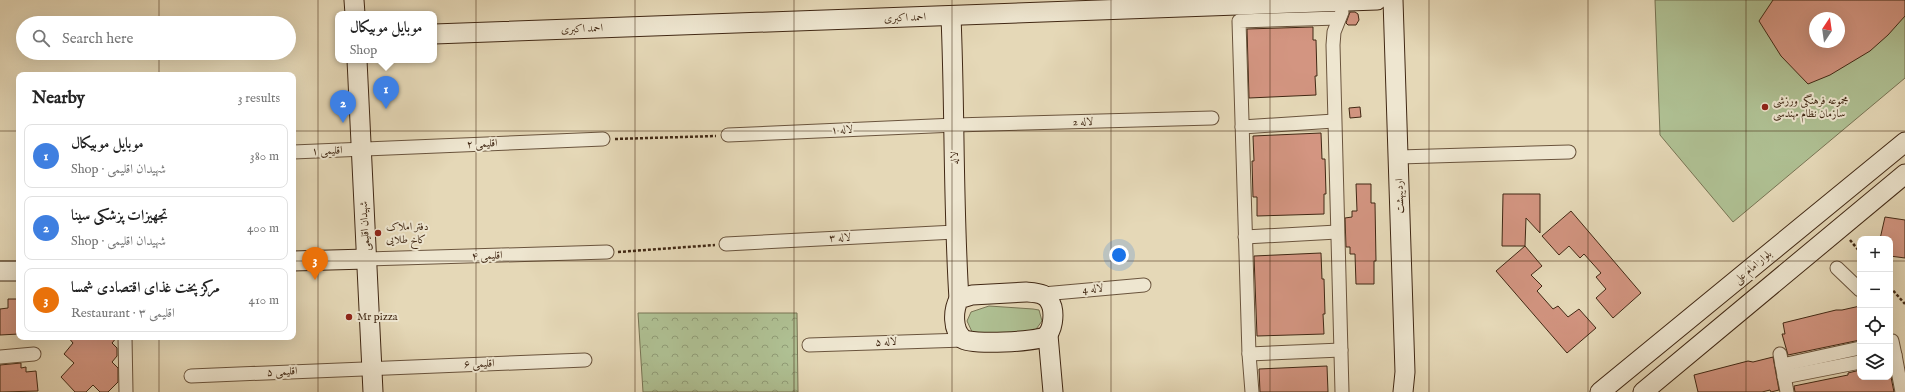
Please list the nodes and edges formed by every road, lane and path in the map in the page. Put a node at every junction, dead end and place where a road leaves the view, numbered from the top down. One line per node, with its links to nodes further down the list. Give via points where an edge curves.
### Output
1 (354, 0): 5 (street)
2 (1377, 0): 4 (street, احمد اکبری)
3 (1392, 0): 19 (street, اردیبهشت)
4 (1342, 9): 6 (street, احمد اکبری); 10 (street, via 1334,32 1333,44); 12 (street, via 1239,22)
5 (355, 11)
6 (950, 17): 7 (street, احمد اکبری); 11 (street, لاله)
7 (437, 34)
8 (357, 63): 16 (street, شهیدان اقلیمی)
9 (1212, 118): 11 (street, لاله 2)
10 (1334, 121): 12 (street); 22 (street)
11 (955, 125): 13 (street, لاله ۱); 21 (street, لاله)
12 (1242, 127): 23 (street)
13 (728, 136): 14 (path)
14 (603, 139): 16 (street, اقلیمی ۲)
15 (1905, 142): 58 (street, بلوار امام علی)
16 (362, 150): 17 (street, اقلیمی ۱); 26 (street, شهیدان اقلیمی)
17 (296, 152)
18 (1569, 152): 19 (street)
19 (1399, 157): 57 (street, اردیبهشت, via 1405,372)
20 (1905, 174): 59 (street)
21 (955, 232): 24 (street, لاله ۳); 35 (street, لاله)
22 (1337, 232): 23 (street); 42 (street)
23 (1245, 237): 44 (street)
24 (726, 244): 25 (path)
25 (607, 252): 26 (street, اقلیمی ۴)
26 (367, 259): 27 (street); 50 (street, شهیدان اقلیمی)
27 (296, 262)
28 (1837, 268): 32 (street)
29 (16, 270): 30 (street)
30 (0, 271)
31 (1144, 285): 34 (street, لاله 4)
32 (1857, 287)
33 (1893, 290): 36 (path)
34 (1043, 294): 35 (street, via 972,294); 37 (street, via 1048,298 1052,308 1052,325)
35 (959, 299): 39 (street, لاله, via 955,307 955,321 958,333)
36 (1905, 304)
37 (1048, 335): 39 (street, via 1031,340); 54 (street)
38 (125, 340): 52 (street)
39 (964, 340): 40 (street, لاله ۵)
40 (809, 345)
41 (1857, 349): 49 (street)
42 (1341, 350): 44 (street); 56 (street)
43 (34, 354): 45 (street)
44 (1249, 354): 55 (street)
45 (0, 357)
46 (1893, 359): 61 (street)
47 (585, 360): 50 (street, اقلیمی ۶)
48 (1857, 362): 49 (street)
49 (1782, 366): 60 (street)
50 (372, 368): 51 (street, اقلیمی ۵); 53 (street, شهیدان اقلیمی)
51 (191, 376)
52 (126, 392)
53 (373, 392)
54 (1053, 392)
55 (1252, 392)
56 (1342, 392)
57 (1403, 392)
58 (1600, 392)
59 (1643, 392)
60 (1787, 392)
61 (1902, 392)

